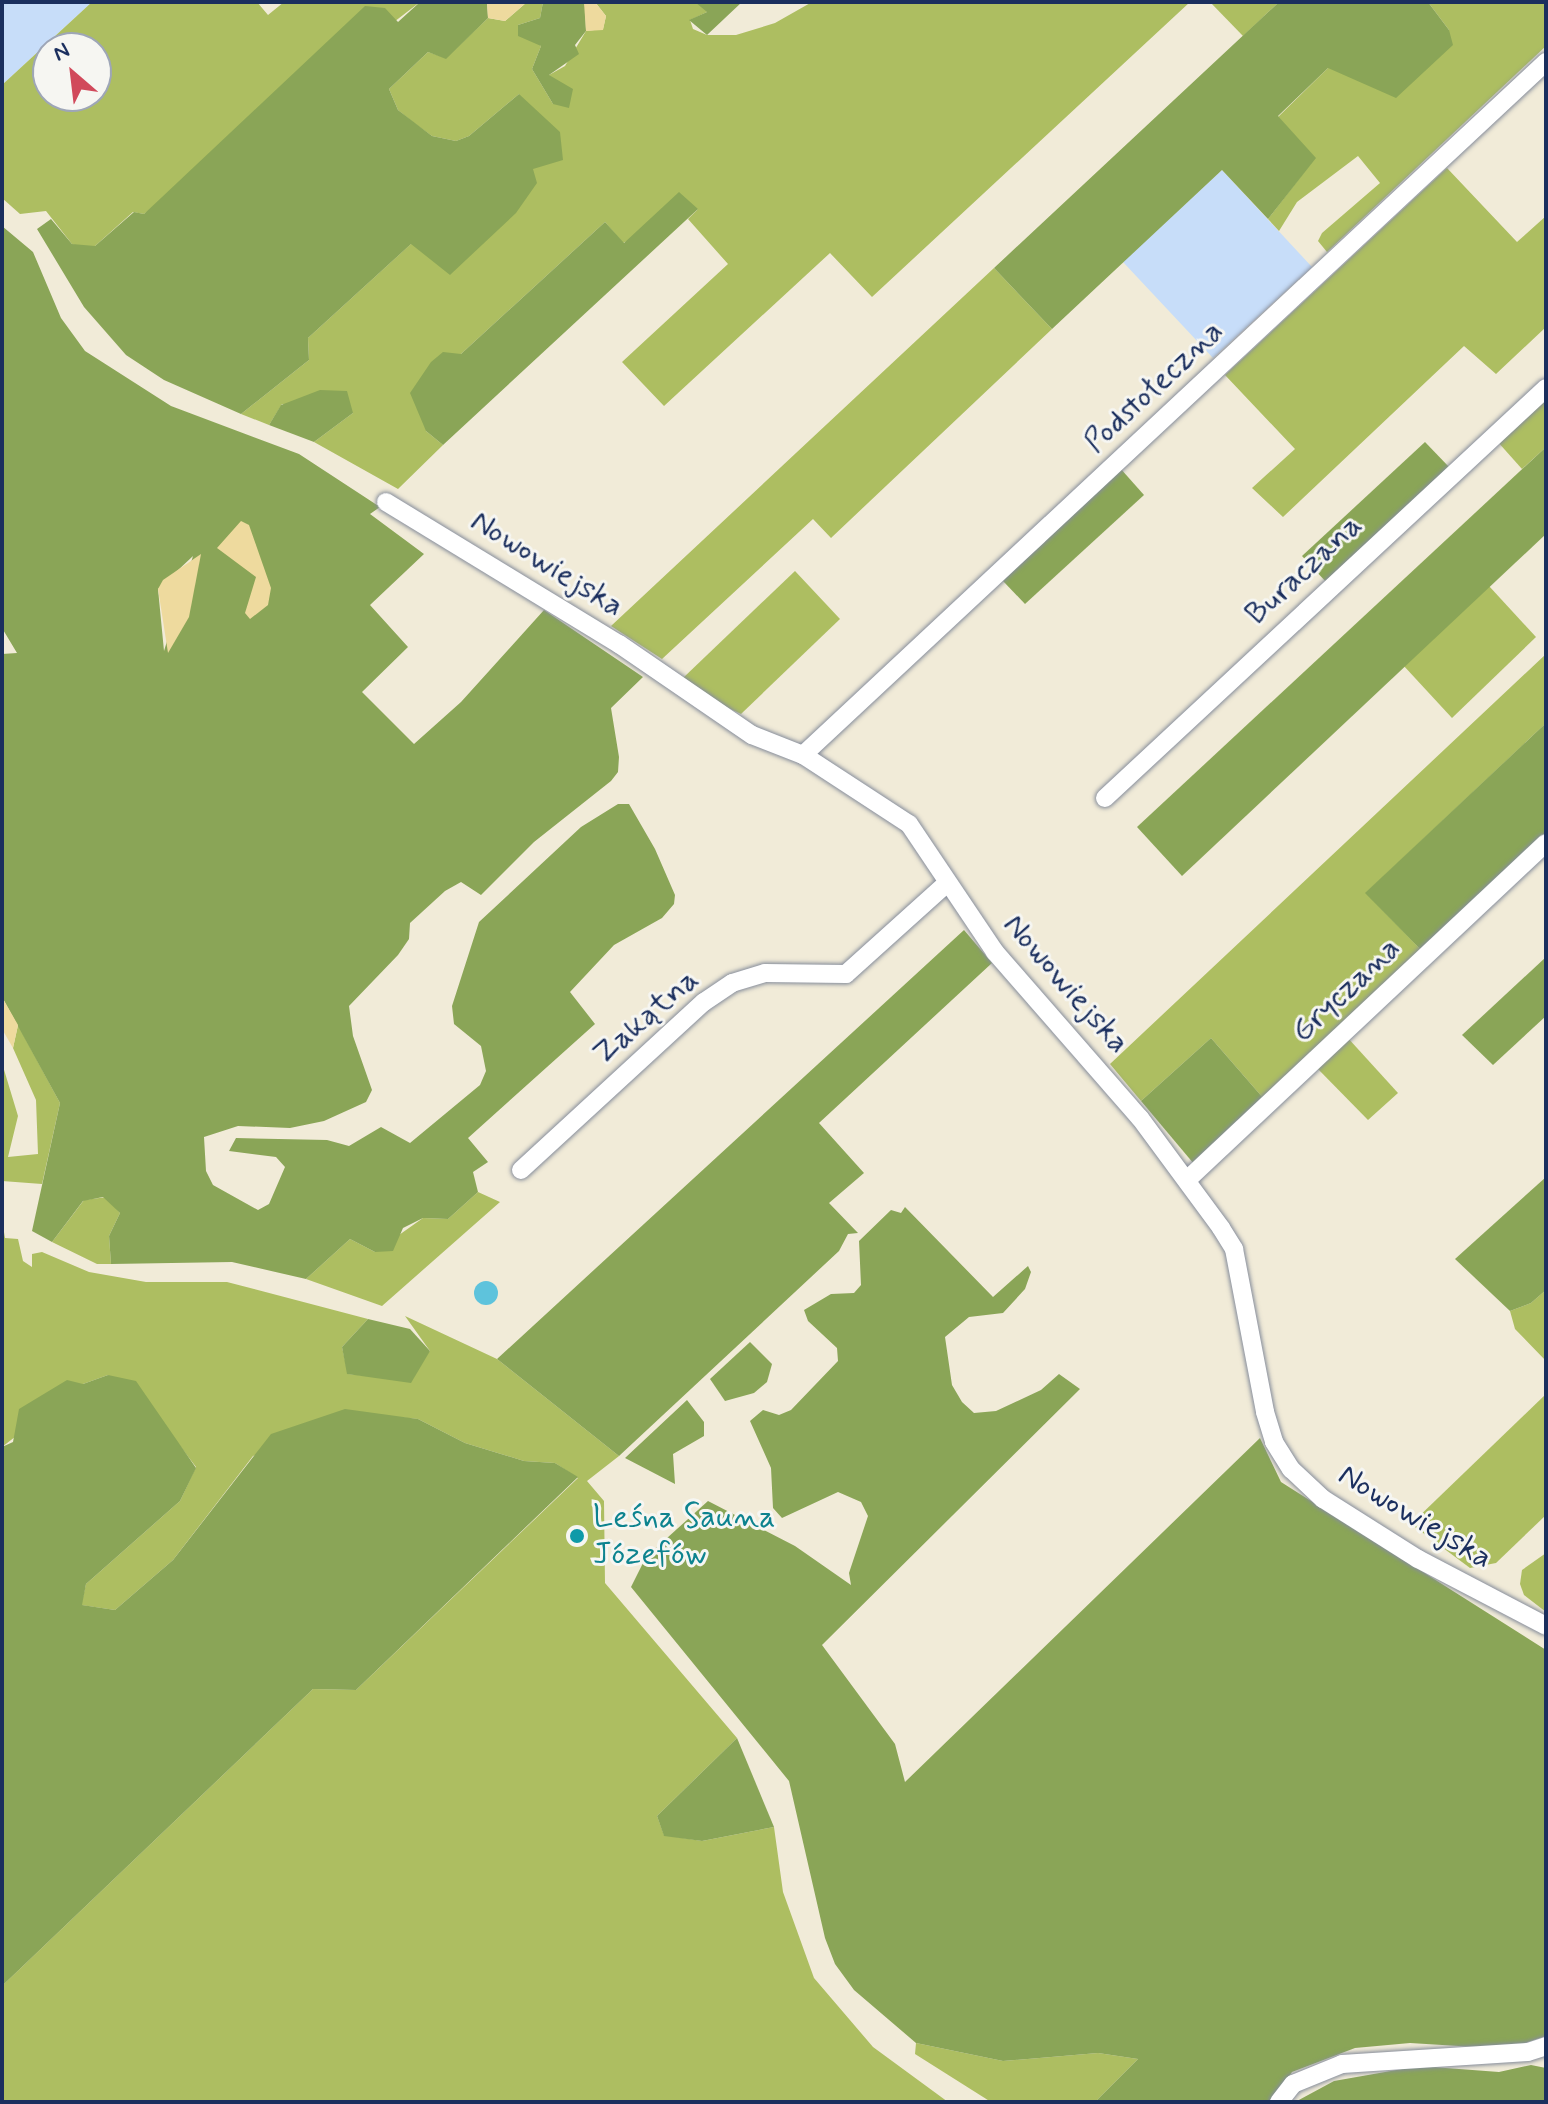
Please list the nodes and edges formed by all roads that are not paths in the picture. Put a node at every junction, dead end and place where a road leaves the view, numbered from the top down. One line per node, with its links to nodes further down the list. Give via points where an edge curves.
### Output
1 (1546, 62): 4 (street, Podstołeczna)
2 (1546, 388): 5 (street, Buraczana)
3 (386, 502): 4 (street, Nowowiejska, via 619,644 752,735)
4 (803, 755): 7 (street, Nowowiejska, via 901,817)
5 (1105, 798)
6 (1546, 843): 9 (street, Gryczana)
7 (947, 883): 8 (street, Zakątna, via 846,974 765,973 732,983 704,1002); 9 (street, Nowowiejska, via 1001,958)
8 (521, 1170)
9 (1187, 1180): 10 (street, Nowowiejska, via 1234,1249 1260,1394 1274,1442 1291,1469 1323,1499 1418,1559)
10 (1546, 1626)
11 (1546, 2046): 12 (street, via 1528,2052 1342,2064 1293,2084)
12 (1279, 2102)

